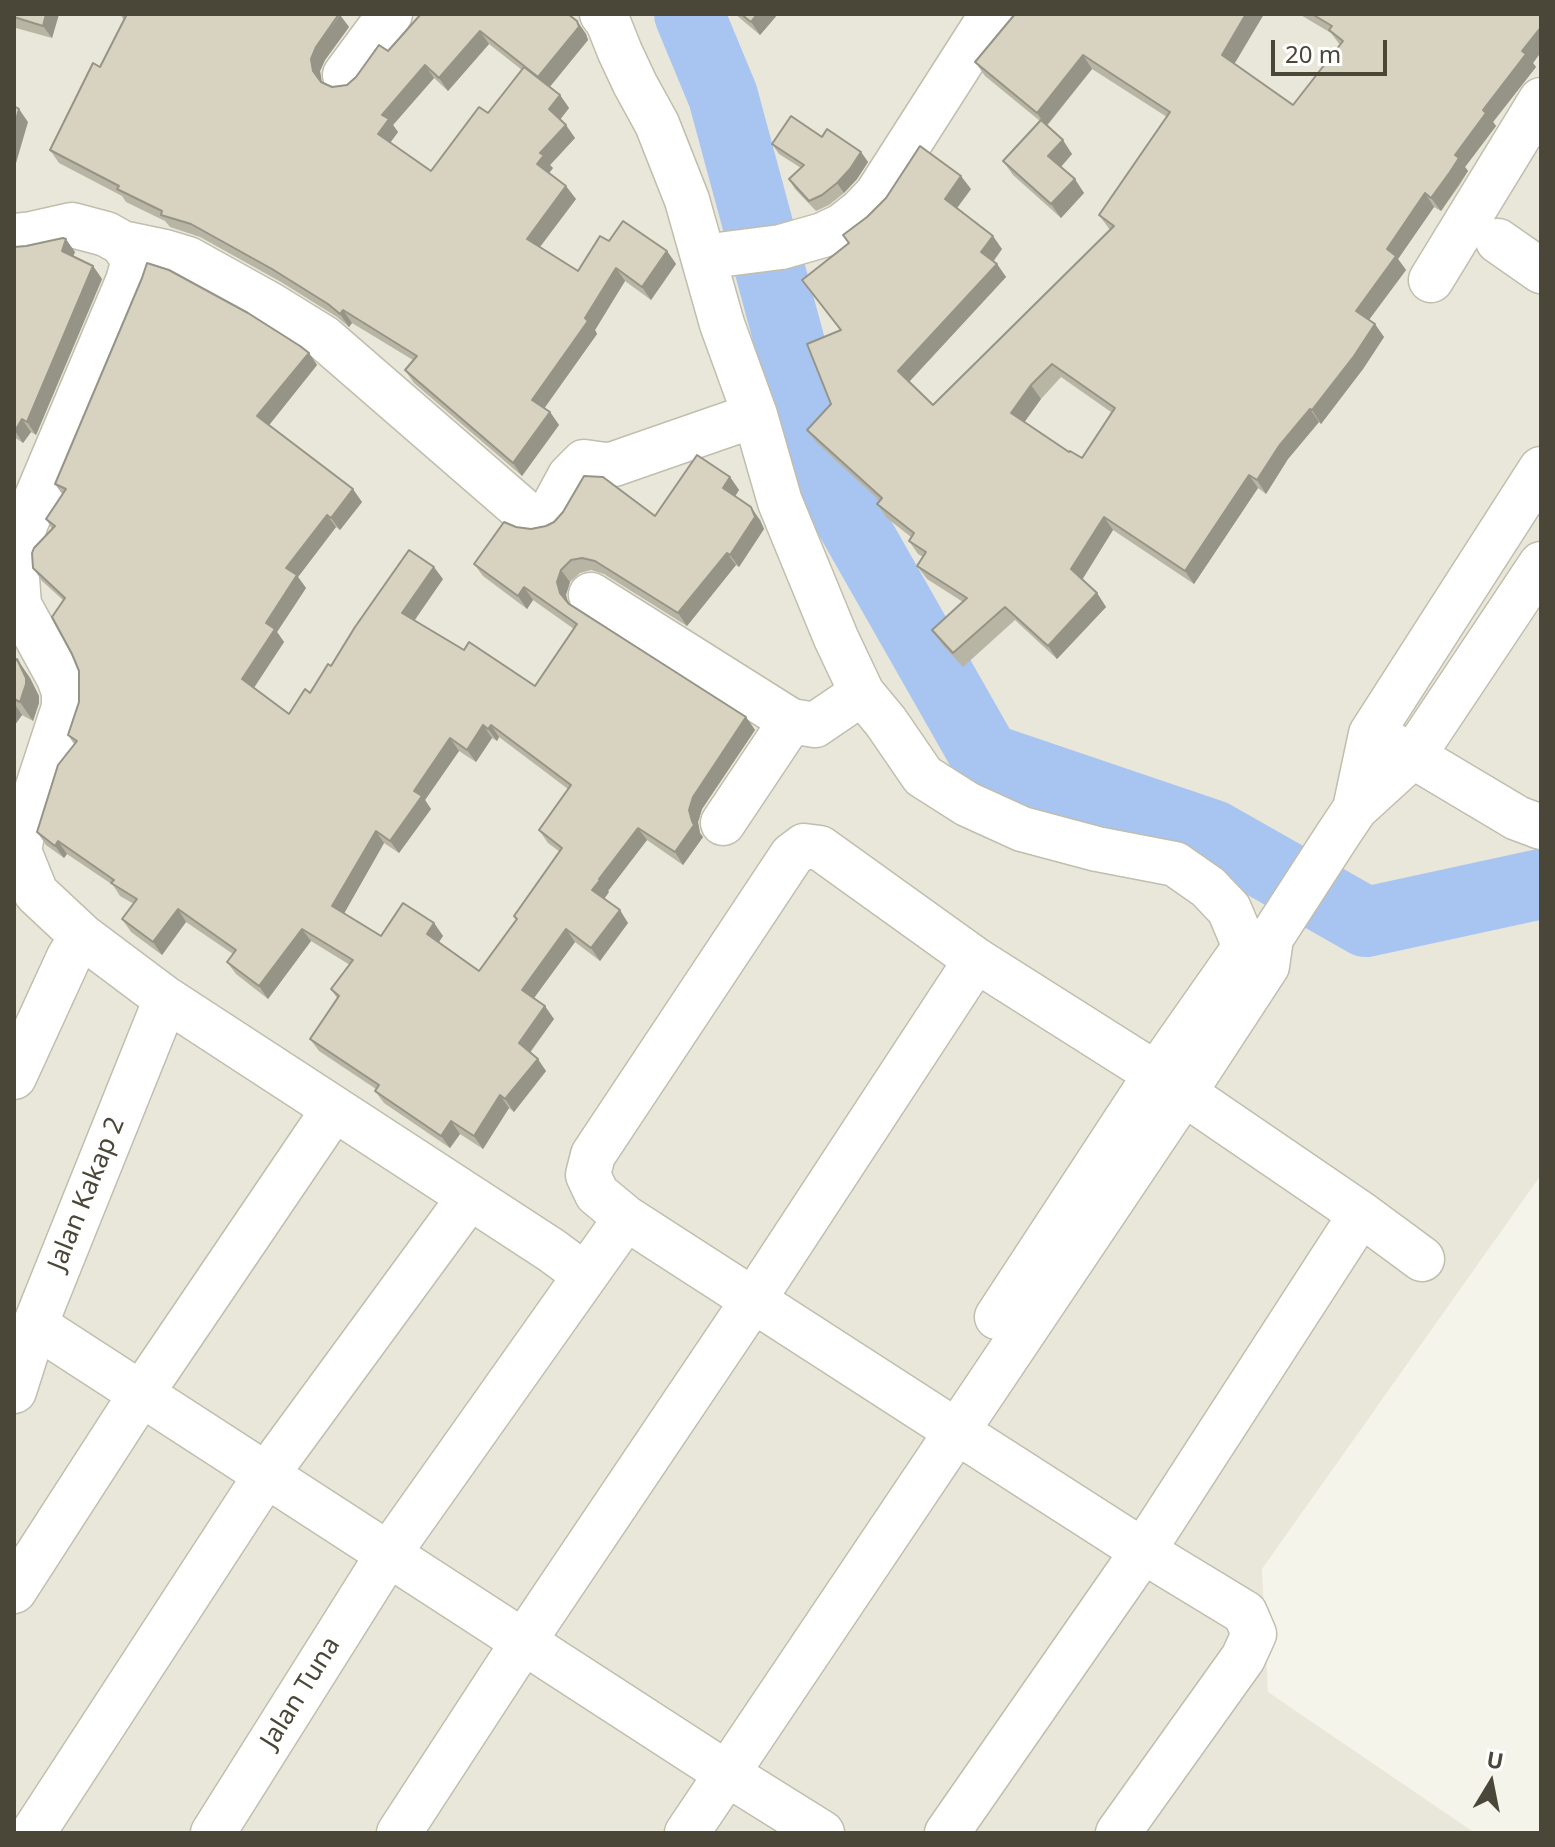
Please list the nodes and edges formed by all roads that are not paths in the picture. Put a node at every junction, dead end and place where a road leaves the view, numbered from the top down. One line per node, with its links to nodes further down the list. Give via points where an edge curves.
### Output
1 (390, 14): 4 (street)
2 (602, 14): 9 (street)
3 (992, 14): 9 (street, via 861,211 823,235)
4 (345, 75)
5 (1541, 100): 11 (street)
6 (14, 236): 8 (street, via 72,225)
7 (1498, 241): 10 (street)
8 (122, 243): 12 (street, via 188,259 324,338 528,515 550,513 584,462 614,464); 23 (street, via 134,260 128,281 30,513 16,564 19,605 64,692 64,707 19,851 36,893)
9 (715, 256): 12 (street, via 722,324)
10 (1541, 271)
11 (1431, 280)
12 (755, 415): 16 (street, via 780,502)
13 (1541, 469): 18 (street)
14 (1541, 564): 19 (street)
15 (591, 595): 17 (street)
16 (862, 693): 17 (street, via 815,725); 24 (street, via 923,776 967,804 1022,829 1175,864 1208,887)
17 (791, 721): 21 (street)
18 (1371, 734): 19 (street); 20 (street)
19 (1413, 756): 20 (street); 22 (street)
20 (1346, 822): 24 (street)
21 (723, 823)
22 (1541, 827)
23 (82, 936): 26 (street); 27 (street)
24 (1265, 945): 28 (street)
25 (976, 960): 28 (street); 32 (street, via 820,848 804,846 792,855 593,1155 588,1175 597,1194); 35 (street)
26 (166, 999): 29 (street); 36 (street, Jalan Kakap 2)
27 (14, 1077)
28 (1170, 1084): 31 (street); 39 (street)
29 (334, 1109): 30 (street); 38 (street)
30 (469, 1198): 34 (street); 40 (street)
31 (1361, 1214): 33 (street); 41 (street)
32 (626, 1218): 34 (street, Jalan Tuna); 35 (street)
33 (1422, 1259)
34 (585, 1275): 42 (street, Jalan Tuna)
35 (754, 1299): 39 (street); 44 (street)
36 (35, 1325): 37 (street, Jalan Kakap 2); 38 (street)
37 (14, 1391)
38 (141, 1394): 40 (street); 43 (street)
39 (944, 1424): 41 (street); 45 (street)
40 (266, 1475): 42 (street); 46 (street)
41 (1143, 1551): 52 (street); 53 (street, via 1245,1613 1254,1634 1243,1658)
42 (389, 1553): 44 (street); 47 (street, Jalan Tuna)
43 (14, 1591)
44 (524, 1641): 45 (street); 48 (street)
45 (715, 1766): 49 (street); 50 (street); 51 (street)
46 (33, 1833)
47 (213, 1833)
48 (399, 1833)
49 (657, 1833)
50 (687, 1833)
51 (822, 1833)
52 (947, 1833)
53 (1118, 1833)

